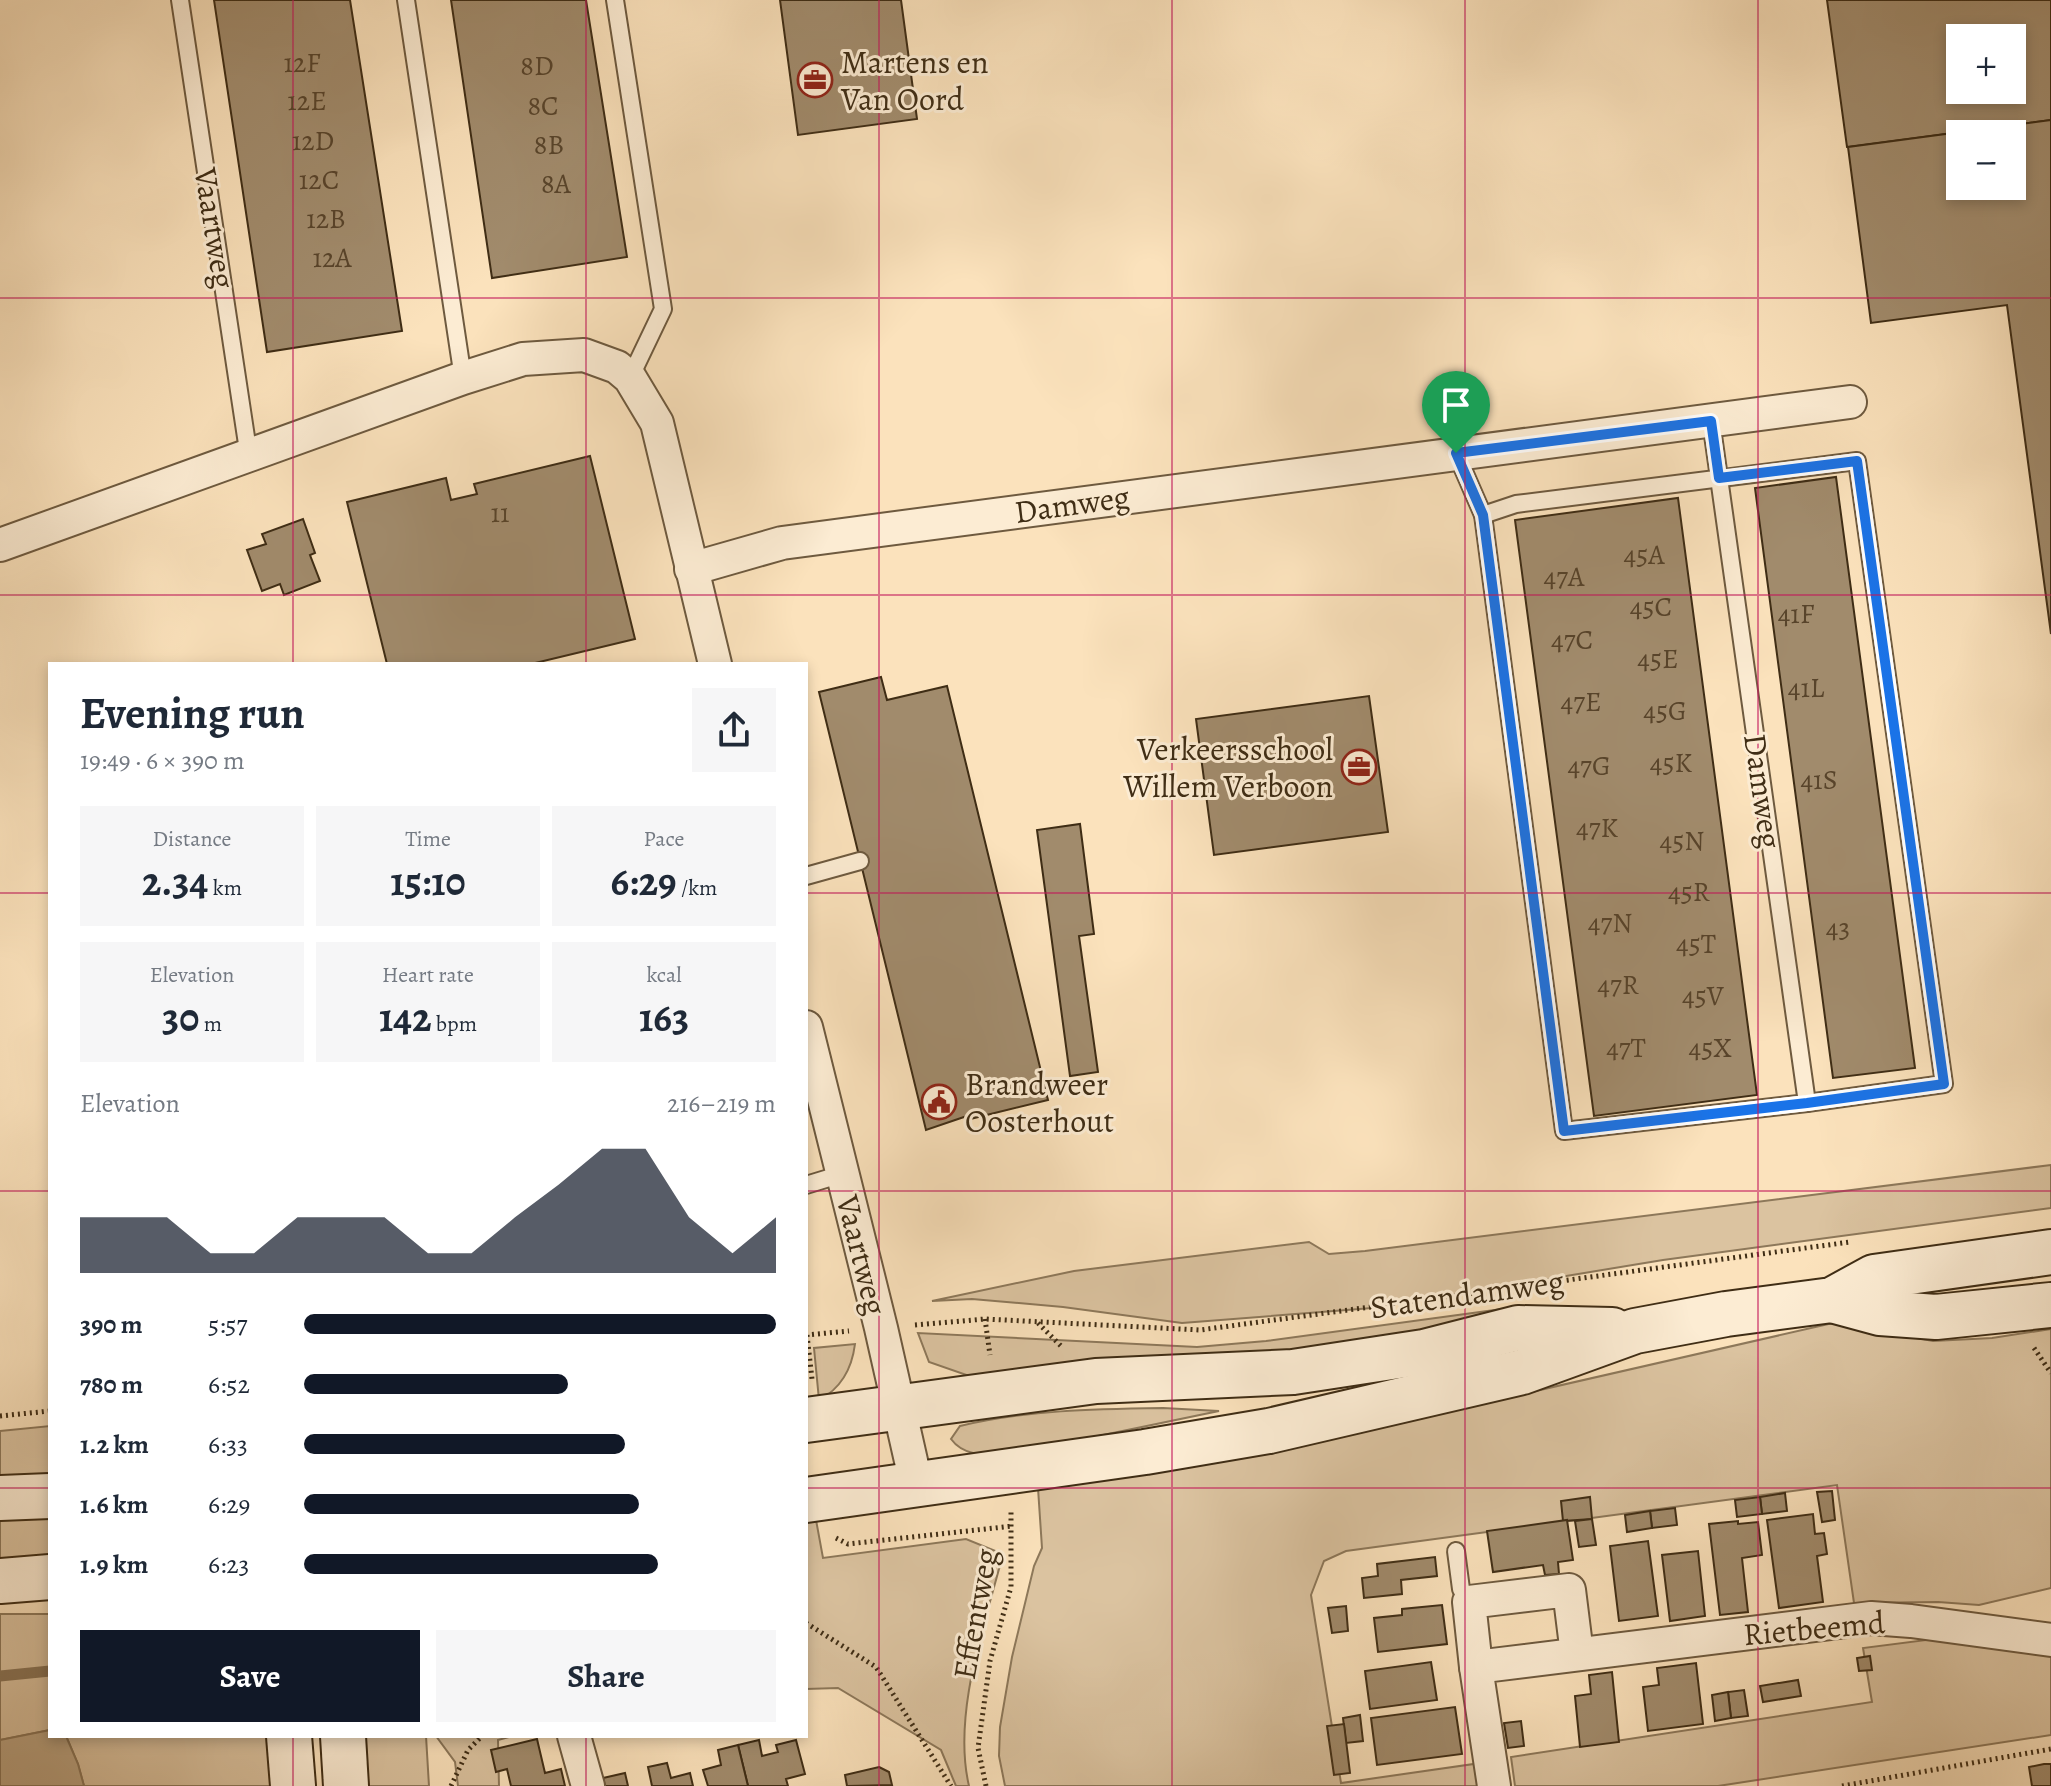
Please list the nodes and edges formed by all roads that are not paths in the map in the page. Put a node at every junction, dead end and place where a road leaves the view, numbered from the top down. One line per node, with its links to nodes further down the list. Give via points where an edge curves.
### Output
1 (180, 0): 9 (lane, Vaartweg)
2 (406, 0): 4 (lane)
3 (615, 0): 5 (lane, via 663,309)
4 (463, 378): 5 (street, via 523,359 584,355 617,367); 9 (street)
5 (630, 378): 13 (street, via 657,423)
6 (1850, 402): 7 (street, Damweg)
7 (1711, 421): 8 (street, Damweg); 10 (lane, Damweg)
8 (1456, 453): 11 (lane); 13 (street, Damweg, via 782,543)
9 (249, 457): 12 (street)
10 (1719, 478): 11 (lane, via 1516,504); 18 (lane, Damweg); 18 (lane, via 1857,461 1868,539 1944,1084)
11 (1483, 515): 18 (lane, via 1564,1131)
12 (0, 545)
13 (691, 569): 14 (street)
14 (714, 662)
15 (860, 861): 16 (lane)
16 (808, 875)
17 (808, 1035): 19 (street, Vaartweg)
18 (1807, 1103)
19 (842, 1174): 20 (lane); 25 (street, Vaartweg)
20 (808, 1184)
21 (2051, 1252): 22 (main road, Statendamweg, via 1874,1277)
22 (1832, 1300): 23 (main road, Statendamweg, via 1880,1313 1936,1317); 24 (main road, Statendamweg)
23 (2051, 1305)
24 (1635, 1331): 25 (main road, Statendamweg, via 1518,1328 1424,1352 1293,1372 1096,1381); 27 (main road, Statendamweg, via 1522,1372 1269,1431)
25 (899, 1408): 26 (main road, Statendamweg); 27 (street, Vaartweg)
26 (808, 1420)
27 (916, 1483): 30 (main road, Statendamweg)
28 (48, 1496): 29 (main road)
29 (0, 1498)
30 (817, 1499)
31 (1456, 1551): 34 (lane, via 1461,1589)
32 (48, 1577): 33 (main road)
33 (0, 1581)
34 (1469, 1602): 36 (street, via 1569,1590); 37 (street)
35 (2051, 1640): 36 (street, Rietbeemd, via 1871,1618)
36 (1577, 1654): 37 (street, Rietbeemd)
37 (1476, 1667): 44 (street)
38 (289, 1738): 41 (main road)
39 (343, 1738): 42 (main road)
40 (575, 1738): 43 (street)
41 (293, 1786)
42 (346, 1786)
43 (588, 1786)
44 (1494, 1786)

